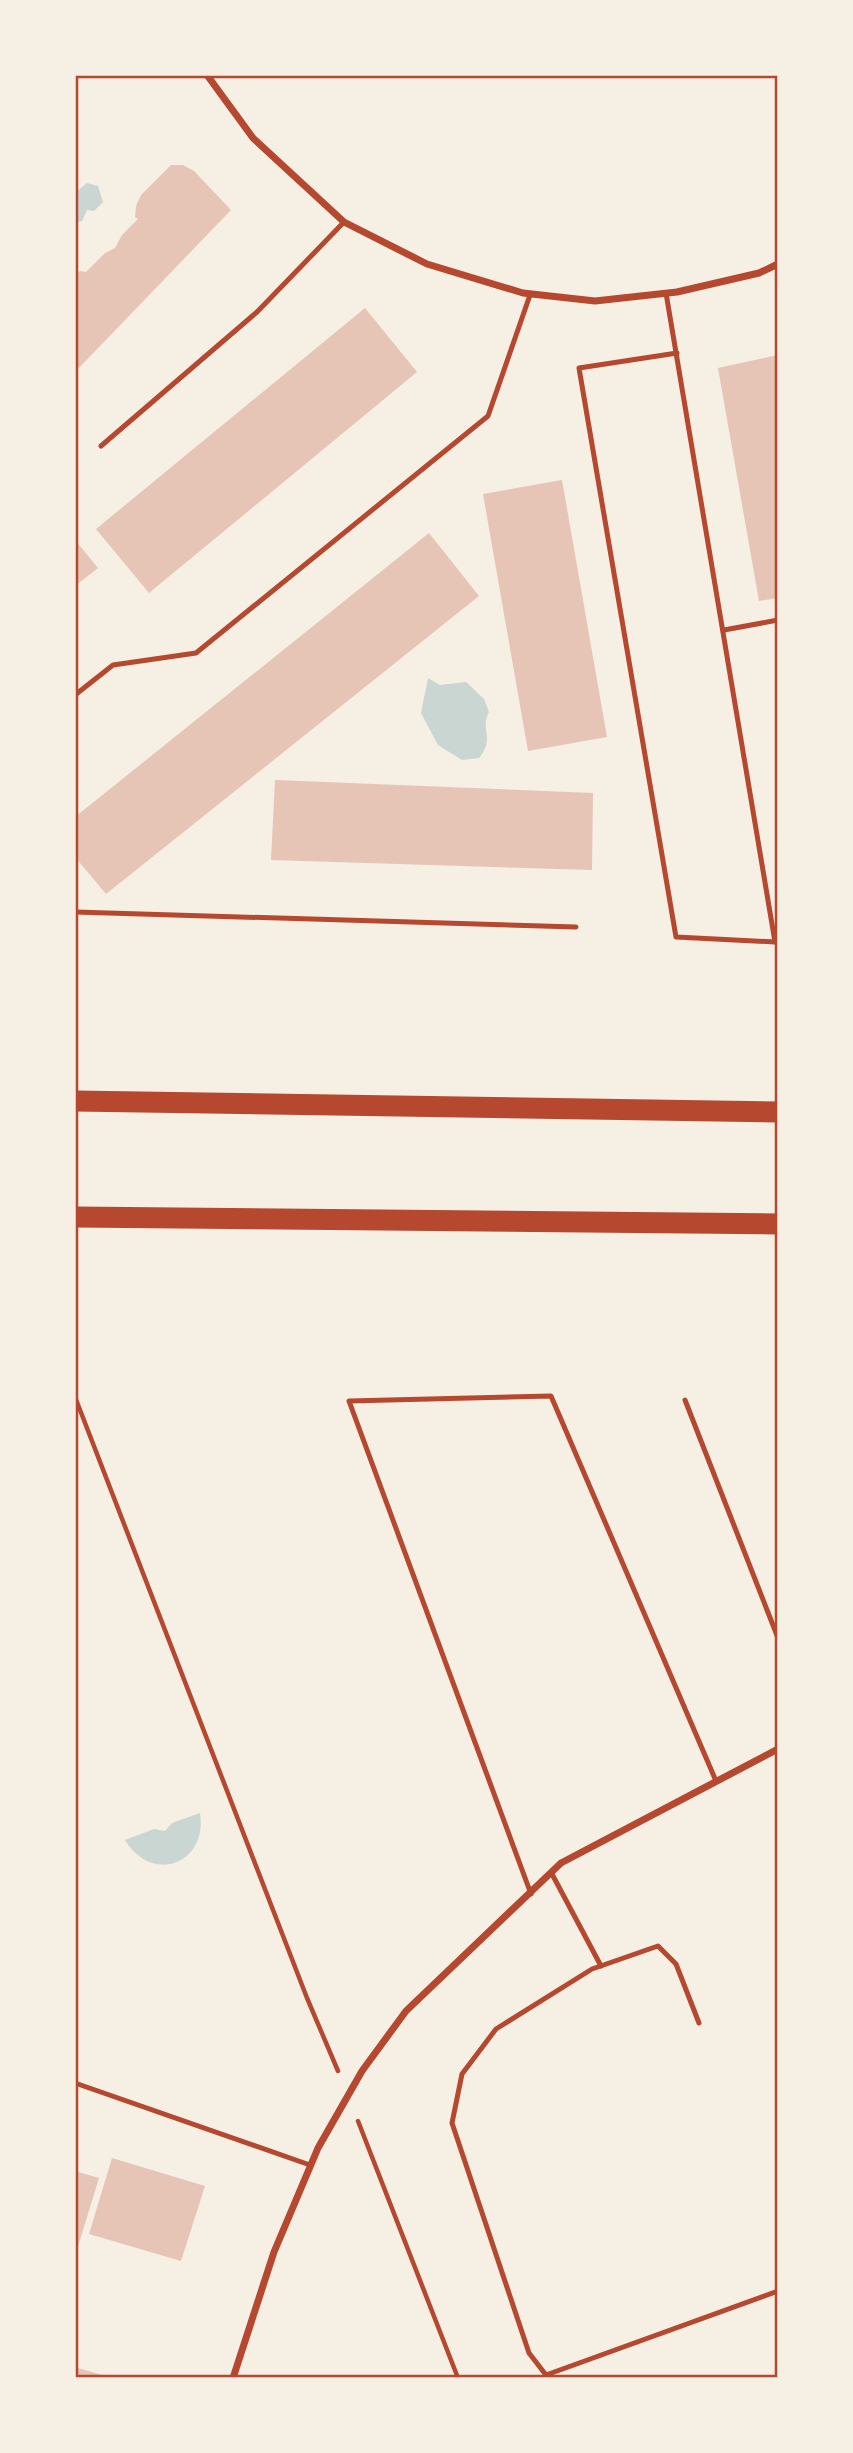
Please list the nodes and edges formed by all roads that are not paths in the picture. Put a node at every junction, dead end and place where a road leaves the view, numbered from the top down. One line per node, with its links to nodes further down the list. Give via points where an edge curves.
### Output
1 (207, 75): 2 (street, via 253,138)
2 (344, 222): 5 (street, via 427,264); 7 (lane, via 257,312)
3 (778, 264): 4 (street, via 760,273)
4 (666, 293): 5 (street, via 596,301); 6 (lane)
5 (530, 295): 10 (lane, via 488,416 196,653 113,665)
6 (677, 353): 9 (lane); 13 (lane, via 579,368 676,937)
7 (101, 446)
8 (778, 620): 9 (lane)
9 (724, 629): 13 (lane)
10 (75, 695)
11 (75, 912): 12 (lane)
12 (576, 927)
13 (776, 942)
14 (83, 1101): 15 (highway)
15 (778, 1112)
16 (75, 1217): 17 (highway)
17 (778, 1224)
18 (685, 1400): 19 (lane)
19 (778, 1638)
20 (778, 1749): 21 (street)
21 (716, 1781): 22 (street, via 561,1863); 23 (lane, via 551,1396 348,1401)
22 (552, 1874): 23 (street); 24 (lane)
23 (531, 1894): 27 (street, via 406,2011 348,2094)
24 (601, 1966): 25 (lane, via 658,1946 676,1964); 28 (lane, via 496,2029 461,2074 452,2123 528,2353 546,2375)
25 (699, 2023)
26 (75, 2083): 27 (lane)
27 (310, 2165): 29 (street, via 274,2252)
28 (778, 2291)
29 (233, 2378)

